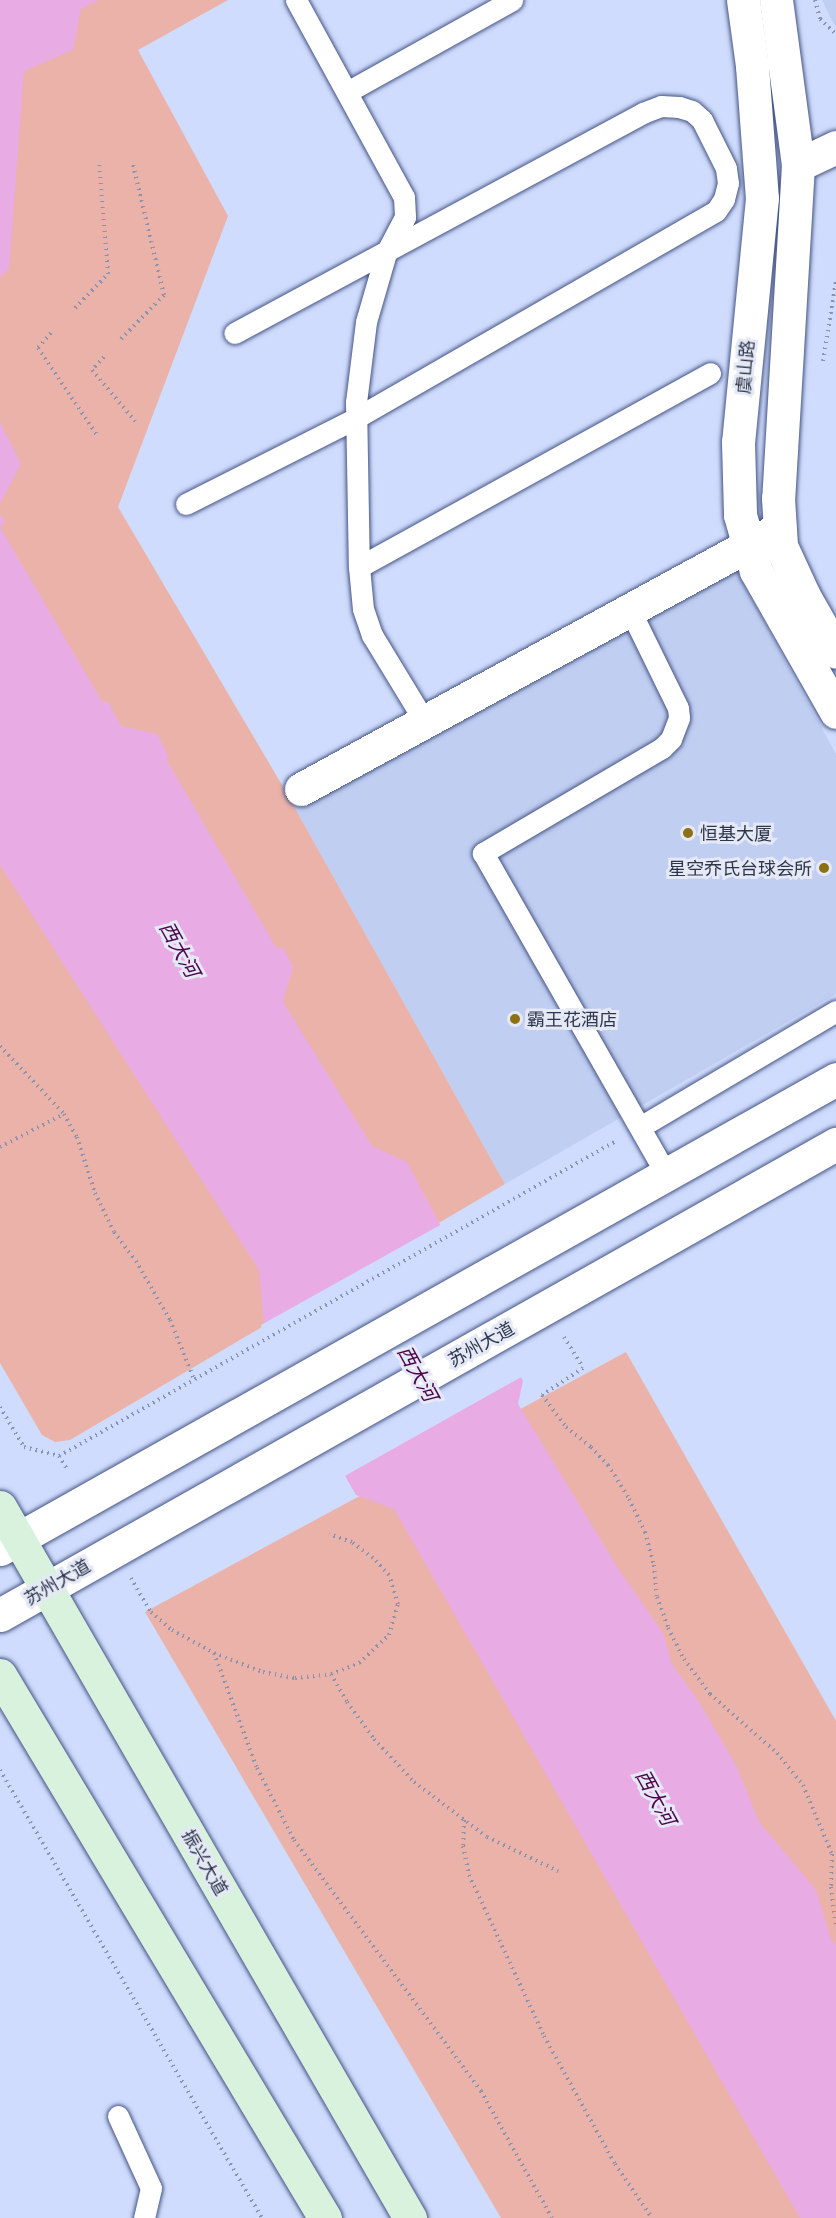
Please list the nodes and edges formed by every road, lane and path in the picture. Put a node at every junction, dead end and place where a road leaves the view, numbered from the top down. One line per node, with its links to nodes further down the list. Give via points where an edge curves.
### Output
1 (296, 0): 7 (lane)
2 (512, 0): 7 (lane)
3 (744, 0): 26 (street, 虞山路, via 762,198 738,442 740,515)
4 (776, 0): 11 (street)
5 (815, 0): 6 (path, via 820,19)
6 (836, 34)
7 (347, 92): 12 (lane, via 404,197 405,217)
8 (836, 147): 11 (street)
9 (99, 162): 14 (path, via 108,274)
10 (133, 165): 17 (path, via 164,295)
11 (798, 165): 25 (street, via 778,498)
12 (386, 253): 16 (lane); 21 (lane, via 366,322); 21 (lane, via 661,106 686,109 702,120 726,168 728,183 716,211)
13 (836, 281): 19 (path)
14 (75, 308)
15 (51, 333): 23 (path, via 38,348)
16 (235, 333)
17 (121, 339)
18 (104, 357): 22 (path, via 92,370)
19 (823, 361)
20 (710, 373): 27 (lane)
21 (356, 418): 24 (lane); 27 (lane)
22 (135, 421)
23 (97, 435)
24 (186, 504)
25 (780, 528): 26 (street); 29 (street, via 785,556)
26 (749, 545): 28 (street); 30 (street, 虞山路, via 756,571)
27 (360, 567): 31 (lane, via 363,609 372,635)
28 (630, 610): 31 (street); 37 (lane, via 678,708 679,718 671,739 662,748 483,853)
29 (836, 652)
30 (836, 712)
31 (425, 722): 32 (street)
32 (301, 789)
33 (836, 1011): 37 (lane)
34 (0, 1046): 36 (path)
35 (836, 1079): 40 (street)
36 (64, 1114): 39 (path); 42 (path, via 114,1232 170,1320)
37 (640, 1127): 40 (lane); 42 (path)
38 (836, 1144): 49 (street, 苏州大道)
39 (0, 1147)
40 (668, 1175): 45 (street)
41 (583, 1368): 58 (path, via 542,1395 566,1427 608,1465 629,1498 645,1532 657,1597 684,1659 710,1694 777,1753 803,1785 832,1854)
42 (194, 1379): 44 (path)
43 (0, 1407): 44 (path, via 24,1447)
44 (58, 1456): 45 (path)
45 (85, 1501): 48 (street)
46 (0, 1507): 48 (main road, 振兴大道)
47 (330, 1533): 53 (path, via 352,1542 373,1558 389,1575 398,1605 389,1635 359,1663)
48 (9, 1544): 50 (main road, 振兴大道)
49 (114, 1550): 50 (street, 苏州大道); 52 (path, via 151,1612 172,1630)
50 (47, 1588): 51 (street, 苏州大道); 63 (main road, 振兴大道)
51 (0, 1615)
52 (213, 1653): 53 (path, via 263,1672 295,1678); 64 (path, via 257,1768 294,1840 481,2091)
53 (331, 1674): 56 (path, via 374,1739 414,1782)
54 (0, 1676): 62 (main road)
55 (0, 1770): 61 (path)
56 (464, 1820): 57 (path, via 487,1837); 65 (path, via 463,1846 469,1875 544,2036 615,2164)
57 (558, 1871)
58 (836, 1927)
59 (117, 2116): 60 (lane, via 151,2188)
60 (144, 2218)
61 (262, 2218)
62 (326, 2218)
63 (410, 2218)
64 (552, 2218)
65 (652, 2218)

